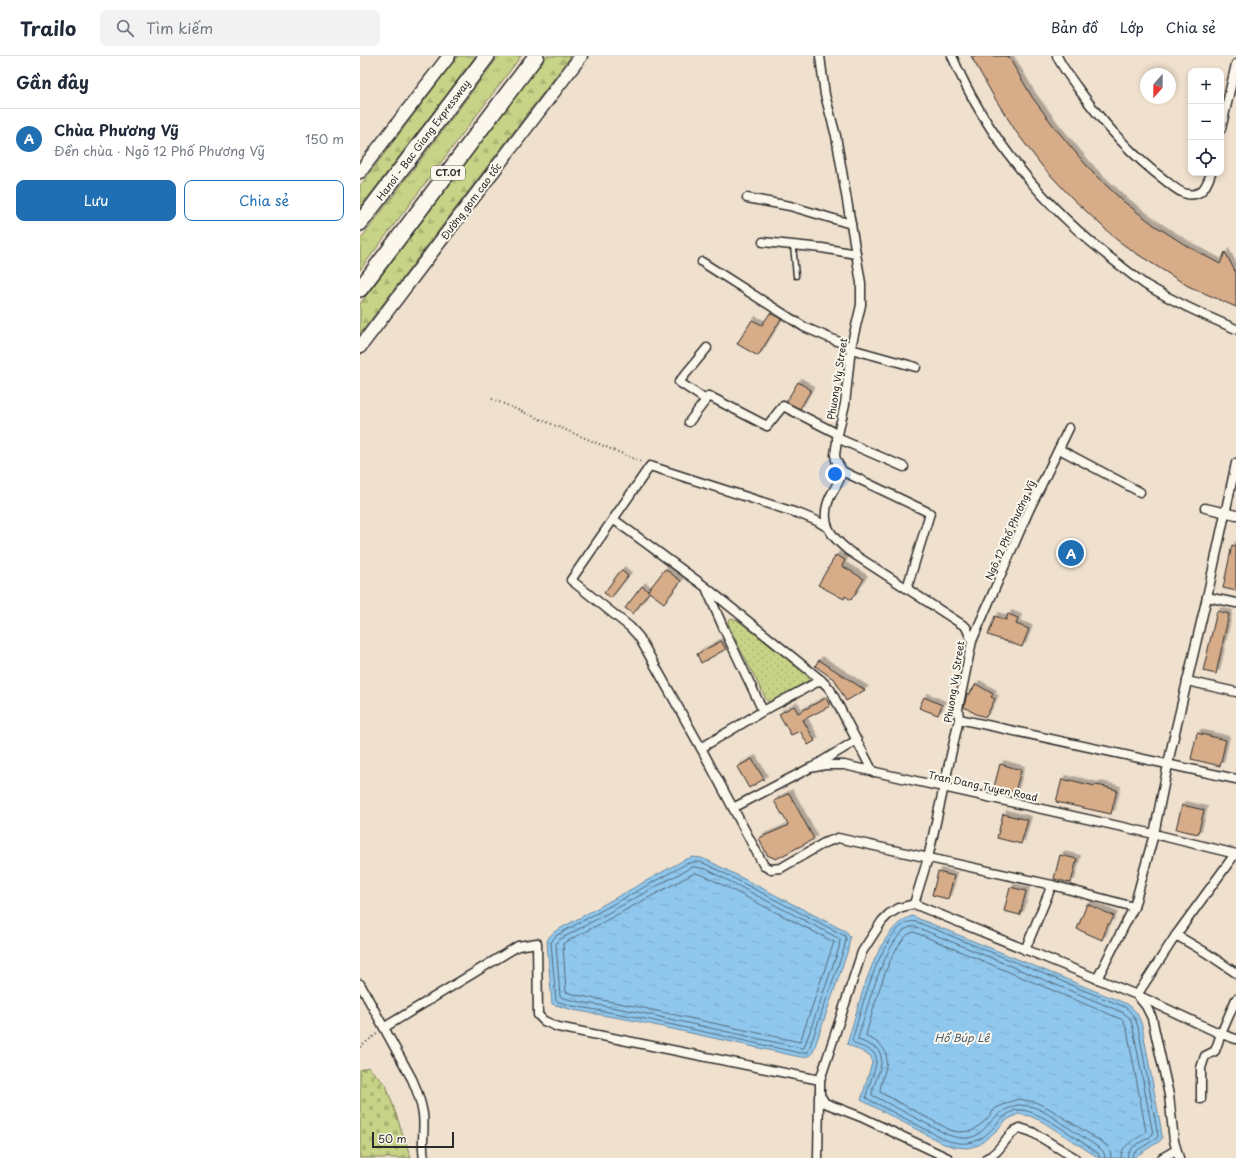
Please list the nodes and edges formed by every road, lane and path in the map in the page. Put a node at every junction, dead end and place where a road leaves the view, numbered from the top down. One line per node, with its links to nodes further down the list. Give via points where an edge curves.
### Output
1 (449, 56): 10 (main road)
2 (487, 56): 13 (highway, Hanoi - Bac Giang Expressway)
3 (536, 56): 20 (highway, CT.01)
4 (581, 56): 22 (main road, Đường gom cao tốc)
5 (820, 56): 14 (street, Phuong Vy Street, via 825,95 836,136)
6 (952, 56): 21 (street, via 964,84 1008,152 1035,187 1078,231 1145,284)
7 (1057, 56): 11 (street, via 1103,121 1158,175 1183,193 1193,194 1205,188)
8 (1236, 64): 9 (street)
9 (1224, 116)
10 (360, 172)
11 (1210, 176)
12 (747, 198): 14 (street, via 790,206)
13 (360, 224)
14 (851, 224): 17 (street, Phuong Vy Street)
15 (763, 242): 16 (street)
16 (793, 245): 17 (street); 19 (lane)
17 (856, 254): 24 (street, Phuong Vy Street, via 862,305)
18 (702, 262): 24 (street, via 804,327)
19 (796, 276)
20 (360, 289)
21 (1236, 329)
22 (360, 347)
23 (707, 348): 27 (street, via 678,382)
24 (851, 348): 25 (street); 30 (street, Phuong Vy Street, via 845,404)
25 (916, 367)
26 (492, 399): 33 (path)
27 (706, 400): 28 (street); 30 (street, via 709,396 767,426 783,406)
28 (688, 422)
29 (1069, 428): 31 (street, Ngõ 12 Phố Phương Vỹ)
30 (837, 436): 34 (street); 35 (street, Phuong Vy Street, via 835,455)
31 (1059, 449): 36 (street); 46 (street, Ngõ 12 Phố Phương Vỹ, via 1029,510)
32 (1236, 463): 38 (street)
33 (650, 466): 40 (street); 41 (street, via 800,514)
34 (904, 467)
35 (842, 472): 41 (street, via 827,507); 43 (street, via 930,513)
36 (1140, 492)
37 (1206, 508): 38 (street)
38 (1224, 512): 39 (street); 44 (street)
39 (1236, 515)
40 (613, 519): 42 (street); 53 (street, via 571,580 639,637)
41 (827, 527): 43 (street, Phuong Vy Street, via 849,551)
42 (706, 588): 47 (street); 50 (street)
43 (907, 588): 46 (street, Phuong Vy Street, via 966,627)
44 (1207, 597): 45 (street); 48 (street)
45 (1236, 603)
46 (972, 641): 51 (street, Phuong Vy Street, via 958,709)
47 (821, 680): 50 (street); 52 (street, via 830,689)
48 (1187, 681): 49 (street); 54 (street)
49 (1236, 692)
50 (763, 711): 53 (street)
51 (959, 719): 54 (street); 58 (street, Phuong Vy Street)
52 (857, 740): 55 (street); 56 (street)
53 (701, 748): 59 (street)
54 (1168, 763): 57 (street); 60 (street)
55 (810, 768): 56 (street, Tran Dang Tuyen Road, via 844,765); 59 (street, Tran Dang Tuyen Road)
56 (873, 772): 58 (street, Tran Dang Tuyen Road)
57 (1236, 779)
58 (943, 788): 60 (street, Tran Dang Tuyen Road); 62 (street, Phuong Vy Street)
59 (733, 808): 62 (street, via 764,866 770,869 781,868 824,843 838,838)
60 (1154, 834): 61 (street, Tran Dang Tuyen Road); 65 (street)
61 (1235, 854): 66 (street)
62 (928, 858): 63 (street); 64 (street, Phuong Vy Street)
63 (1052, 885): 65 (street); 67 (street)
64 (914, 904): 67 (street); 77 (street, via 899,908 882,921 862,952)
65 (1134, 907): 69 (street)
66 (1176, 935): 68 (street); 71 (street)
67 (1025, 950): 69 (street)
68 (1236, 972)
69 (1097, 979): 71 (street)
70 (360, 984): 73 (street)
71 (1137, 995): 74 (street); 80 (street, via 1152,1018 1169,1095)
72 (1236, 999): 74 (street)
73 (385, 1027): 76 (path); 77 (street, via 518,946 537,943 538,1015 544,1021 566,1028); 81 (street, via 418,1093 423,1115)
74 (1221, 1034): 75 (street); 79 (street, via 1216,1051 1205,1056 1201,1068)
75 (1236, 1039)
76 (360, 1047)
77 (820, 1080): 78 (street)
78 (820, 1095): 82 (street); 83 (street, via 825,1103)
79 (1201, 1099)
80 (1178, 1154): 86 (street)
81 (424, 1158)
82 (818, 1158)
83 (948, 1158)
84 (986, 1158): 85 (street, via 994,1154 1016,1129 1020,1128 1032,1132)
85 (1075, 1158)
86 (1162, 1158)

